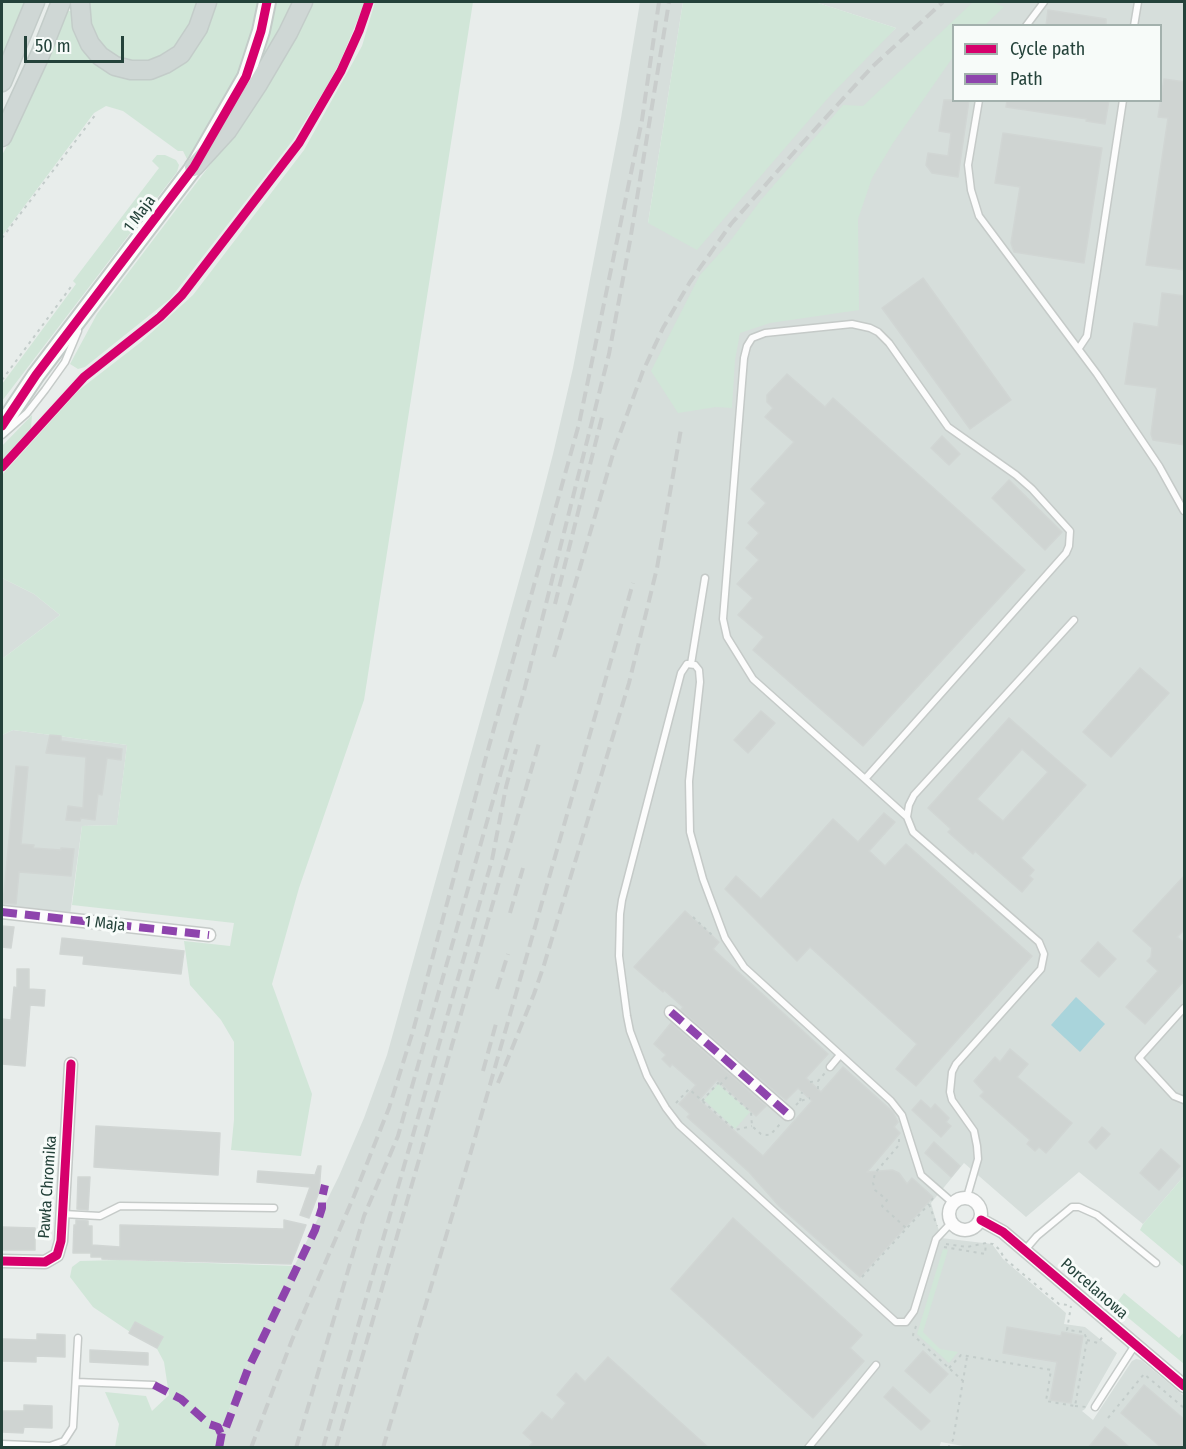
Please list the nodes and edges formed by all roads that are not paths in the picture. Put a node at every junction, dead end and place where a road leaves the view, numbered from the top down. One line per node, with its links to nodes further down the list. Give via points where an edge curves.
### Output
1 (36, 2): 11 (main road)
2 (61, 2): 14 (main road)
3 (80, 2): 4 (main road, via 82,26 100,56 115,66 150,70 181,54 195,34)
4 (207, 2)
5 (267, 2): 15 (street, 1 Maja, via 246,77)
6 (303, 2): 15 (main road, via 227,131)
7 (1044, 2): 9 (lane)
8 (1138, 2): 10 (lane)
9 (1028, 24)
10 (1134, 24)
11 (2, 82)
12 (979, 102): 17 (lane, via 968,165 979,216)
13 (1123, 102): 17 (lane, via 1087,336)
14 (2, 136)
15 (194, 167): 16 (street, 1 Maja)
16 (86, 309): 18 (street, 1 Maja, via 12,405); 19 (lane, via 65,362 27,414)
17 (1079, 348): 20 (lane, via 1160,466)
18 (2, 426)
19 (2, 435)
20 (1185, 511)
21 (705, 578): 23 (lane)
22 (1074, 620): 25 (lane, via 914,795)
23 (691, 663): 30 (lane, via 699,670 700,682 689,781 690,832 716,917 744,967); 40 (lane, via 681,673 620,914 618,942 624,998 630,1031 647,1076 679,1125 896,1322 906,1322 914,1311 936,1239)
24 (865, 779): 24 (lane, via 753,679 730,645 724,627 744,358 752,338 765,333 852,324 878,332 948,428 1032,489 1070,531 1069,546 1060,561); 25 (lane)
25 (908, 817): 35 (lane, via 914,832 1039,942 1044,954 1041,969 952,1072 952,1100 974,1131 977,1146 978,1159)
26 (2, 912): 27 (street, 1 Maja)
27 (209, 935)
28 (1185, 1008): 33 (lane, via 1139,1058 1174,1096)
29 (672, 1012): 34 (street)
30 (840, 1055): 32 (lane); 36 (lane, via 902,1115 921,1175)
31 (71, 1064): 38 (street, Pawła Chromika)
32 (830, 1067)
33 (1185, 1100)
34 (788, 1114)
35 (966, 1197): 36 (street); 39 (street, Porcelanowa, via 979,1205)
36 (949, 1200): 40 (street)
37 (274, 1208): 38 (lane, via 120,1206 100,1216)
38 (63, 1214): 42 (street, Pawła Chromika, via 57,1255 45,1262)
39 (981, 1220): 40 (street, via 968,1230); 41 (street, Porcelanowa)
40 (951, 1222)
41 (1025, 1250): 43 (lane, via 1071,1207 1079,1207 1096,1215); 45 (street, Porcelanowa)
42 (2, 1261)
43 (1156, 1263)
44 (78, 1338): 47 (lane)
45 (1136, 1345): 49 (street, Porcelanowa); 50 (lane)
46 (876, 1365): 52 (lane)
47 (76, 1382): 48 (lane); 51 (lane, via 73,1427 64,1441 50,1446)
48 (154, 1385)
49 (1185, 1386)
50 (1091, 1407)
51 (2, 1444)
52 (808, 1448)

